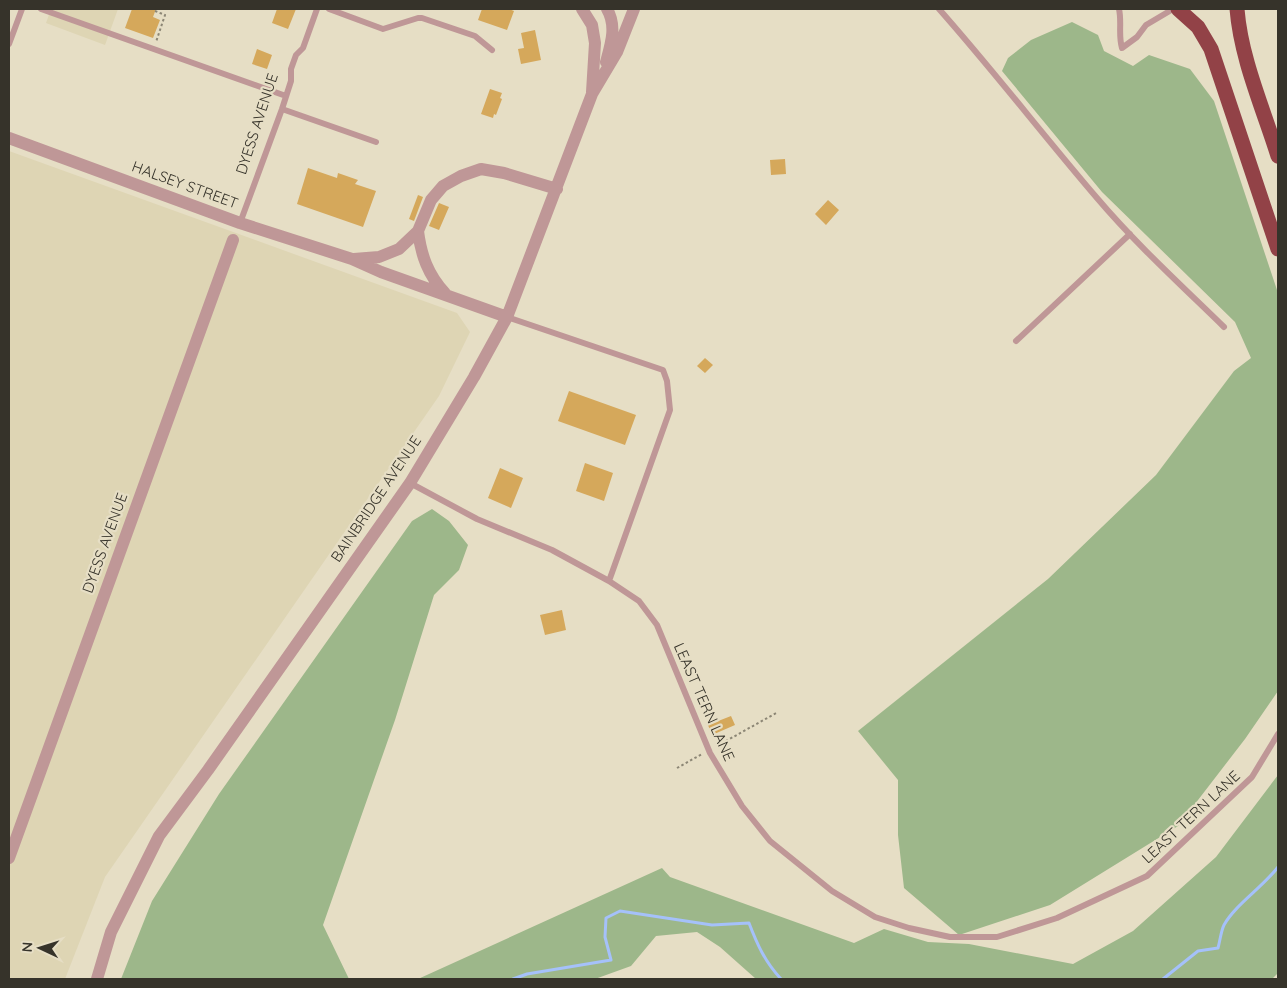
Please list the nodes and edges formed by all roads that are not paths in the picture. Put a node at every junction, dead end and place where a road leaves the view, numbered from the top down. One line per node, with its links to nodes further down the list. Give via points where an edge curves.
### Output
1 (22, 9): 14 (lane)
2 (41, 9): 17 (lane)
3 (317, 9): 17 (lane, DYESS AVENUE, via 291,69)
4 (329, 9): 15 (lane, via 383,29 422,18 475,36)
5 (582, 9): 13 (street, via 592,25)
6 (606, 9): 13 (street); 16 (street, via 613,27 610,46)
7 (634, 9): 16 (street, BAINBRIDGE AVENUE, via 617,52)
8 (939, 9): 25 (lane)
9 (1119, 9): 10 (lane, via 1122,48 1146,25)
10 (1173, 9)
11 (1178, 9): 27 (highway, via 1205,36)
12 (1237, 9): 21 (highway, via 1251,73)
13 (594, 36): 16 (street)
14 (9, 44)
15 (492, 50)
16 (592, 94): 22 (street, BAINBRIDGE AVENUE)
17 (286, 96): 18 (lane, DYESS AVENUE)
18 (282, 109): 20 (lane); 23 (lane, DYESS AVENUE)
19 (9, 138): 23 (street, HALSEY STREET)
20 (376, 142)
21 (1278, 156)
22 (557, 189): 24 (street, HALSEY STREET, via 482,169 444,186 431,200); 30 (street, BAINBRIDGE AVENUE)
23 (240, 223): 28 (street, HALSEY STREET)
24 (418, 231): 28 (street, HALSEY STREET, via 399,249 379,257); 29 (street, via 423,259 435,282)
25 (1130, 234): 31 (lane); 32 (lane)
26 (233, 240): 36 (street, DYESS AVENUE)
27 (1278, 249)
28 (352, 259): 29 (street, HALSEY STREET)
29 (446, 294): 30 (street, HALSEY STREET)
30 (507, 317): 33 (street, BAINBRIDGE AVENUE); 34 (lane, via 663,370 670,410)
31 (1224, 327)
32 (1016, 341)
33 (410, 483): 34 (lane, LEAST TERN LANE, via 477,519 552,550); 37 (street, BAINBRIDGE AVENUE, via 159,836 112,932)
34 (609, 580): 35 (lane, LEAST TERN LANE, via 639,601 657,625 709,750 742,806 770,841 832,891 875,917 909,928 950,937 997,937 1056,918 1147,876 1252,777)
35 (1278, 734)
36 (9, 858)
37 (97, 979)

